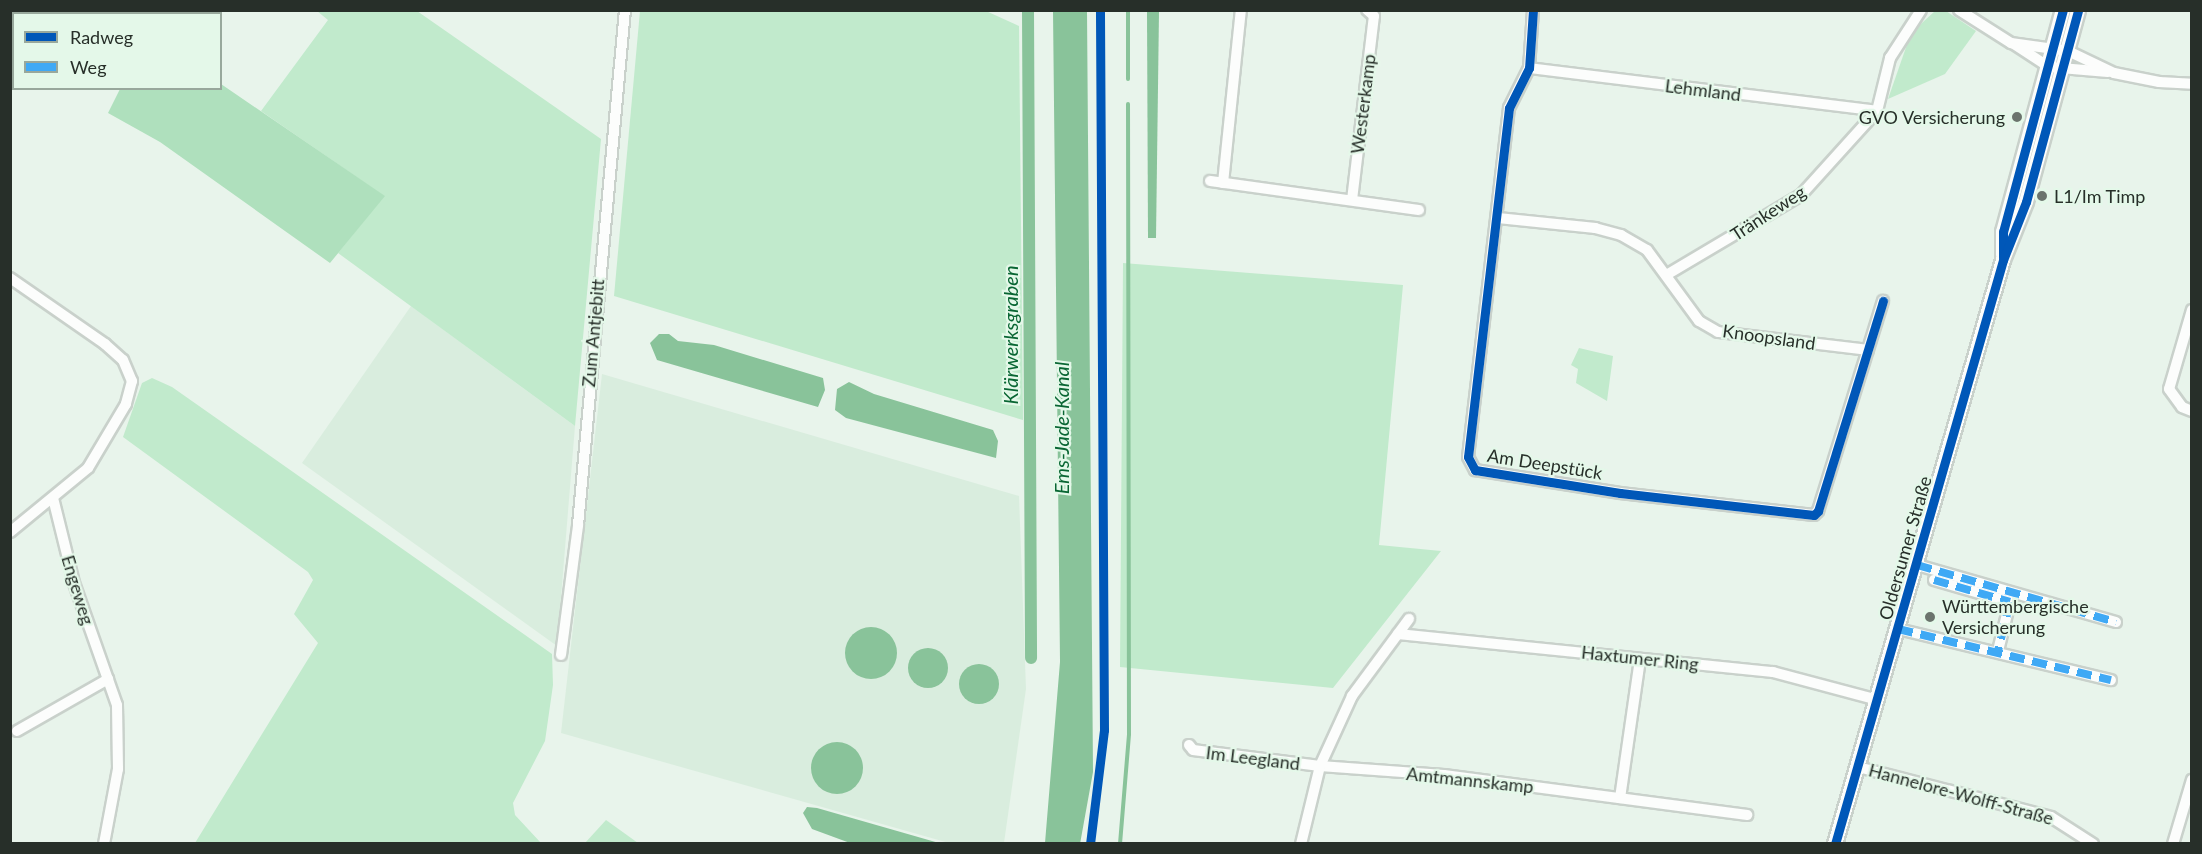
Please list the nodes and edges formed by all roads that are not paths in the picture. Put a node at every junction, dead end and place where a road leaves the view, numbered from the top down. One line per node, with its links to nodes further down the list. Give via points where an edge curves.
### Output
1 (625, 10): 36 (street, Zum Antjebitt, via 578,525)
2 (1241, 10): 17 (street)
3 (1367, 10): 18 (street, Westerkamp, via 1374,16)
4 (1533, 10): 11 (street, Am Deepstück)
5 (1921, 10): 15 (street, Tränkeweg, via 1890,58)
6 (1959, 10): 9 (street)
7 (2063, 10): 10 (main road, Oldersumer Straße)
8 (2078, 10): 10 (main road, Oldersumer Straße)
9 (2011, 43): 10 (street); 12 (street)
10 (2061, 50): 12 (main road, Oldersumer Straße); 13 (street)
11 (1529, 68): 15 (street, Lehmland); 20 (street, Am Deepstück, via 1509,108)
12 (2056, 68): 13 (street); 29 (main road, Oldersumer Straße, via 2018,230 2003,260)
13 (2114, 72): 14 (street)
14 (2192, 84)
15 (1877, 111): 21 (street, Tränkeweg, via 1801,195)
16 (1210, 181): 17 (street)
17 (1223, 183): 18 (street)
18 (1352, 200): 19 (street)
19 (1419, 210)
20 (1498, 218): 21 (street, Knoopsland, via 1595,228 1621,235 1647,250); 25 (street, Am Deepstück, via 1468,457 1481,473 1814,515)
21 (1668, 274): 25 (street, Knoopsland, via 1699,321 1718,332)
22 (10, 278): 27 (street, via 105,344 123,360 132,381 126,404 88,468)
23 (1883, 301): 25 (street, Am Deepstück)
24 (2192, 310): 26 (street, via 2169,389 2182,407)
25 (1868, 350)
26 (2192, 411)
27 (53, 498): 28 (street); 38 (street, Engeweg, via 74,583)
28 (10, 532)
29 (1917, 565): 32 (street); 33 (main road, Oldersumer Straße)
30 (1934, 580): 35 (street, via 2010,602)
31 (1409, 619): 34 (street)
32 (2116, 622)
33 (1898, 629): 35 (street); 40 (main road, Oldersumer Straße)
34 (1398, 634): 37 (street, Haxtumer Ring); 43 (street, via 1352,696)
35 (1998, 651): 39 (street)
36 (561, 655)
37 (1640, 660): 40 (street, Haxtumer Ring, via 1773,672); 46 (street)
38 (108, 680): 41 (street); 48 (street, Engeweg, via 117,705 118,769)
39 (2111, 680)
40 (1878, 700): 44 (main road, Oldersumer Straße)
41 (17, 731)
42 (1189, 745): 43 (street, Im Leegland, via 1193,750)
43 (1320, 766): 46 (street, Amtmannskamp, via 1444,775); 49 (street)
44 (1858, 767): 50 (main road, Oldersumer Straße); 51 (street, Hannelore-Wolff-Straße, via 2062,820)
45 (2192, 780): 52 (street)
46 (1620, 798): 47 (street, Amtmannskamp)
47 (1748, 815)
48 (104, 843)
49 (1301, 843)
50 (1835, 843)
51 (2093, 843)
52 (2173, 843)

